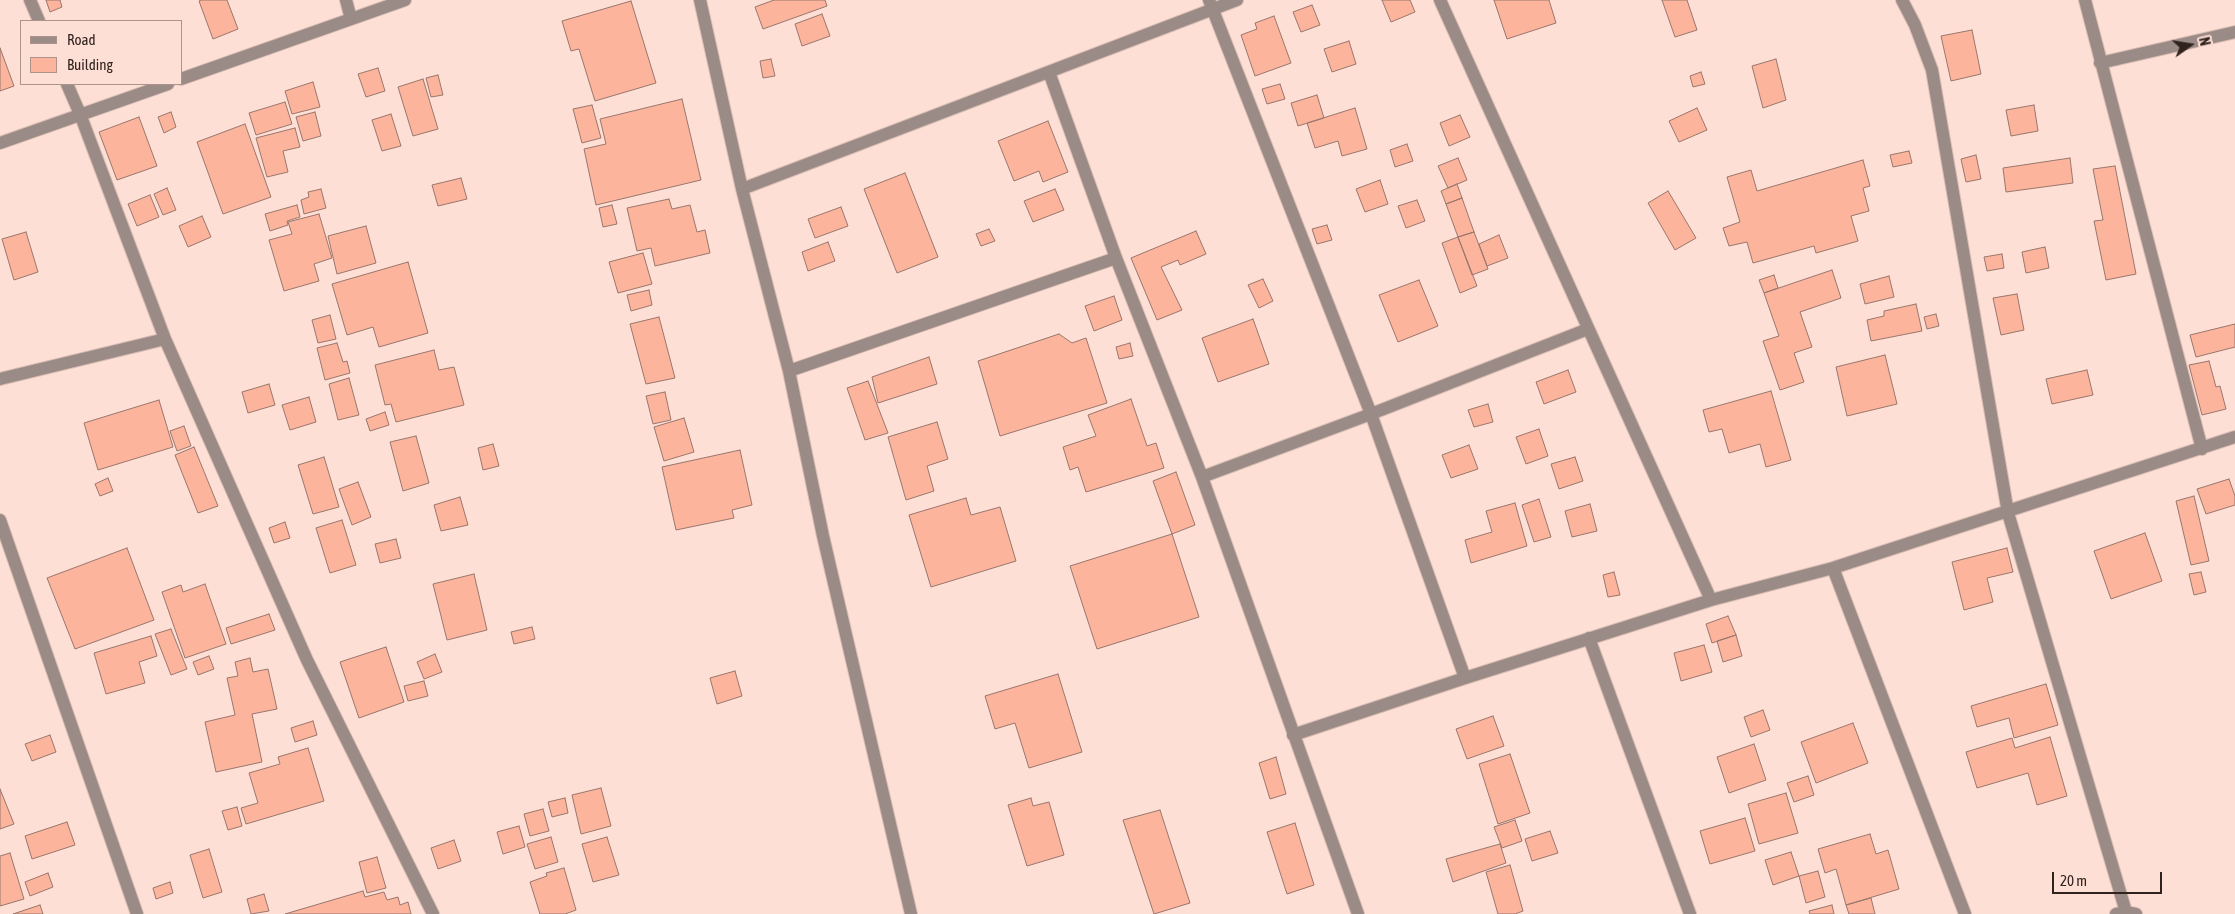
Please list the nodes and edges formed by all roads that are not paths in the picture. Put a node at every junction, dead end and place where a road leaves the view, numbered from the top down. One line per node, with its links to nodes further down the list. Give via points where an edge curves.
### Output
1 (30, 0): 11 (street)
2 (346, 0): 10 (street)
3 (405, 0): 10 (street)
4 (700, 0): 20 (street)
5 (1237, 0): 9 (street)
6 (1440, 0): 22 (street)
7 (1902, 0): 30 (street, via 1932,70)
8 (2085, 0): 13 (street)
9 (1211, 5): 14 (street); 26 (street)
10 (351, 19): 15 (street)
11 (39, 20)
12 (2235, 32): 13 (street)
13 (2100, 62): 28 (street)
14 (1049, 72): 20 (street); 21 (street)
15 (182, 79)
16 (67, 85): 18 (street)
17 (165, 85): 18 (street)
18 (80, 114): 19 (street); 23 (street)
19 (0, 143)
20 (742, 189): 24 (street)
21 (1116, 258): 24 (street); 29 (street)
22 (1588, 329): 26 (street); 33 (street)
23 (165, 339): 25 (street); 39 (street, via 308,660)
24 (788, 371): 40 (street)
25 (0, 379)
26 (1371, 414): 29 (street); 35 (street)
27 (2235, 437): 28 (street)
28 (2202, 449): 30 (street)
29 (1202, 478): 36 (street)
30 (2008, 513): 32 (street); 37 (street)
31 (0, 520): 38 (street)
32 (1833, 568): 33 (street); 43 (street)
33 (1711, 600): 34 (street)
34 (1589, 638): 35 (street); 42 (street)
35 (1464, 678): 36 (street)
36 (1293, 735): 41 (street)
37 (2126, 913)
38 (137, 914)
39 (433, 914)
40 (911, 914)
41 (1358, 914)
42 (1690, 914)
43 (1965, 914)

